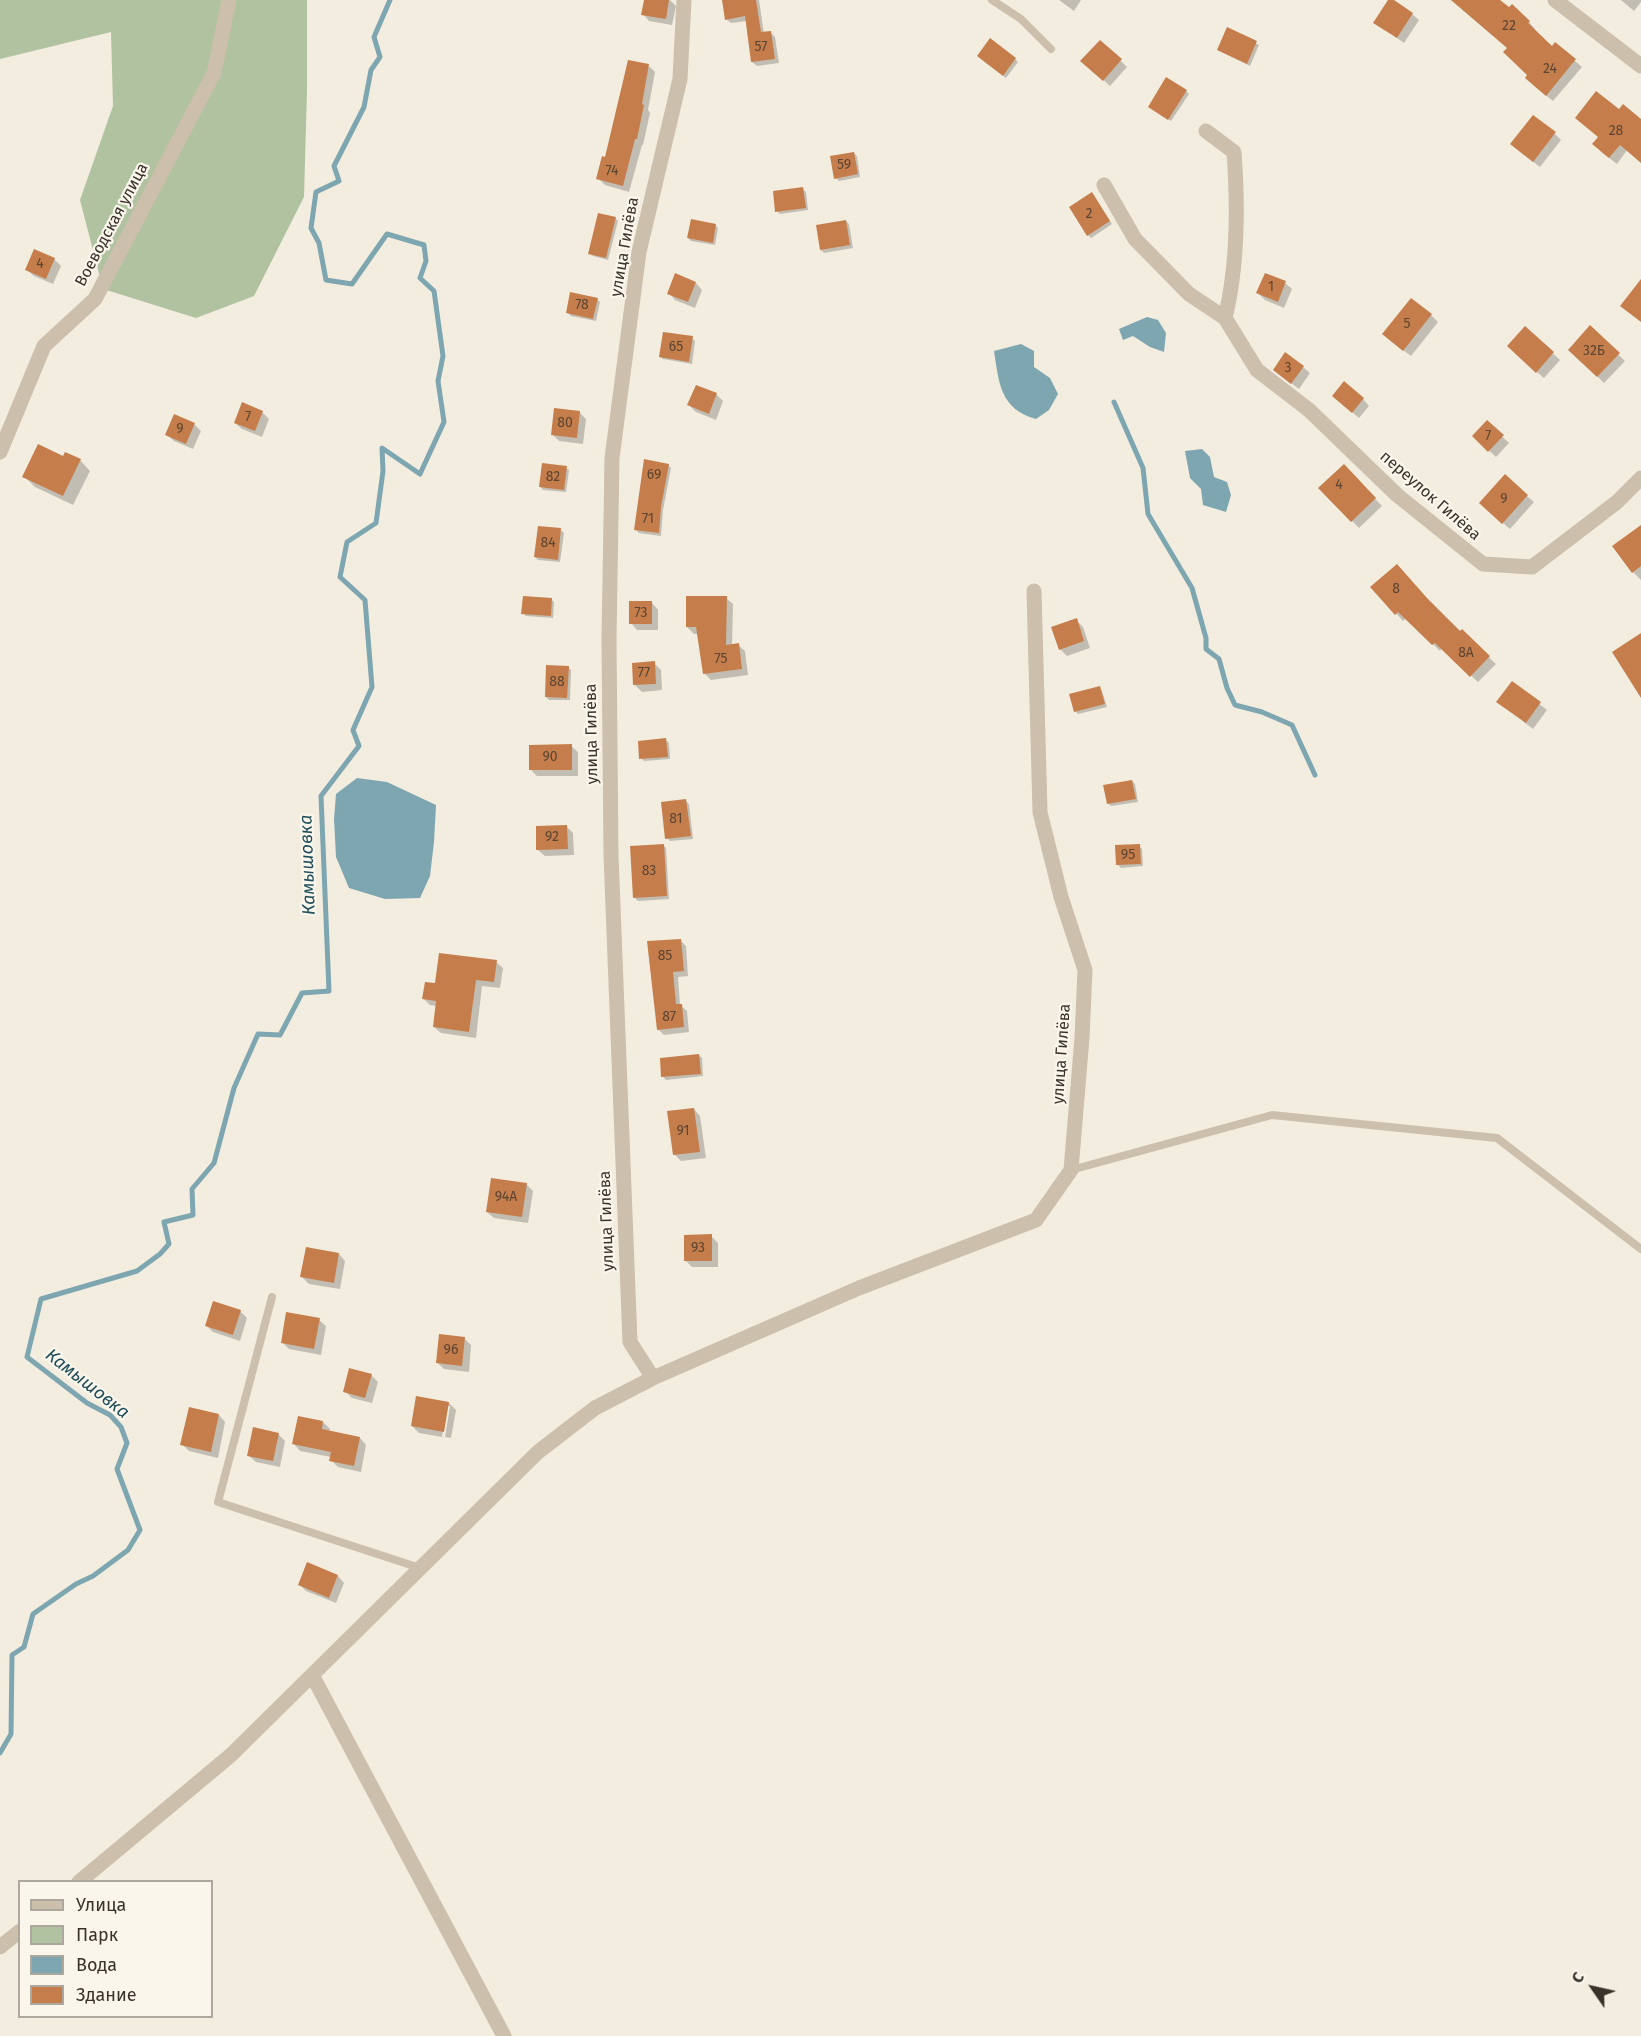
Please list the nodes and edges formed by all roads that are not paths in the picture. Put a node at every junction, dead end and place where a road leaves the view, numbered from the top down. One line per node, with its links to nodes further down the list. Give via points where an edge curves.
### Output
1 (229, 0): 10 (street, Воеводская улица, via 214,73 94,299 44,346)
2 (684, 0): 16 (street, улица Гилёва, via 680,79 639,252 612,469 611,855 630,1342)
3 (992, 0): 5 (lane, via 1021,19)
4 (1556, 0): 6 (street)
5 (1051, 49)
6 (1641, 66)
7 (1206, 130): 9 (street, via 1234,152 1237,191 1231,290)
8 (1104, 185): 9 (street, переулок Гилёва, via 1135,238 1189,294)
9 (1225, 318): 11 (street, переулок Гилёва, via 1257,370 1309,410 1397,495 1483,564 1532,567 1617,502)
10 (0, 452)
11 (1641, 478)
12 (1034, 591): 13 (street, улица Гилёва, via 1040,812 1061,897 1085,970)
13 (1071, 1170): 14 (lane, via 1272,1115 1497,1138); 16 (street, via 1036,1220 859,1288)
14 (1641, 1249)
15 (272, 1298): 17 (lane, via 218,1502)
16 (653, 1378): 17 (street, via 595,1408 537,1452)
17 (420, 1568): 18 (street)
18 (312, 1675): 19 (street, via 231,1755); 22 (street)
19 (80, 1880)
20 (18, 1933): 21 (street)
21 (0, 1947)
22 (504, 2036)

